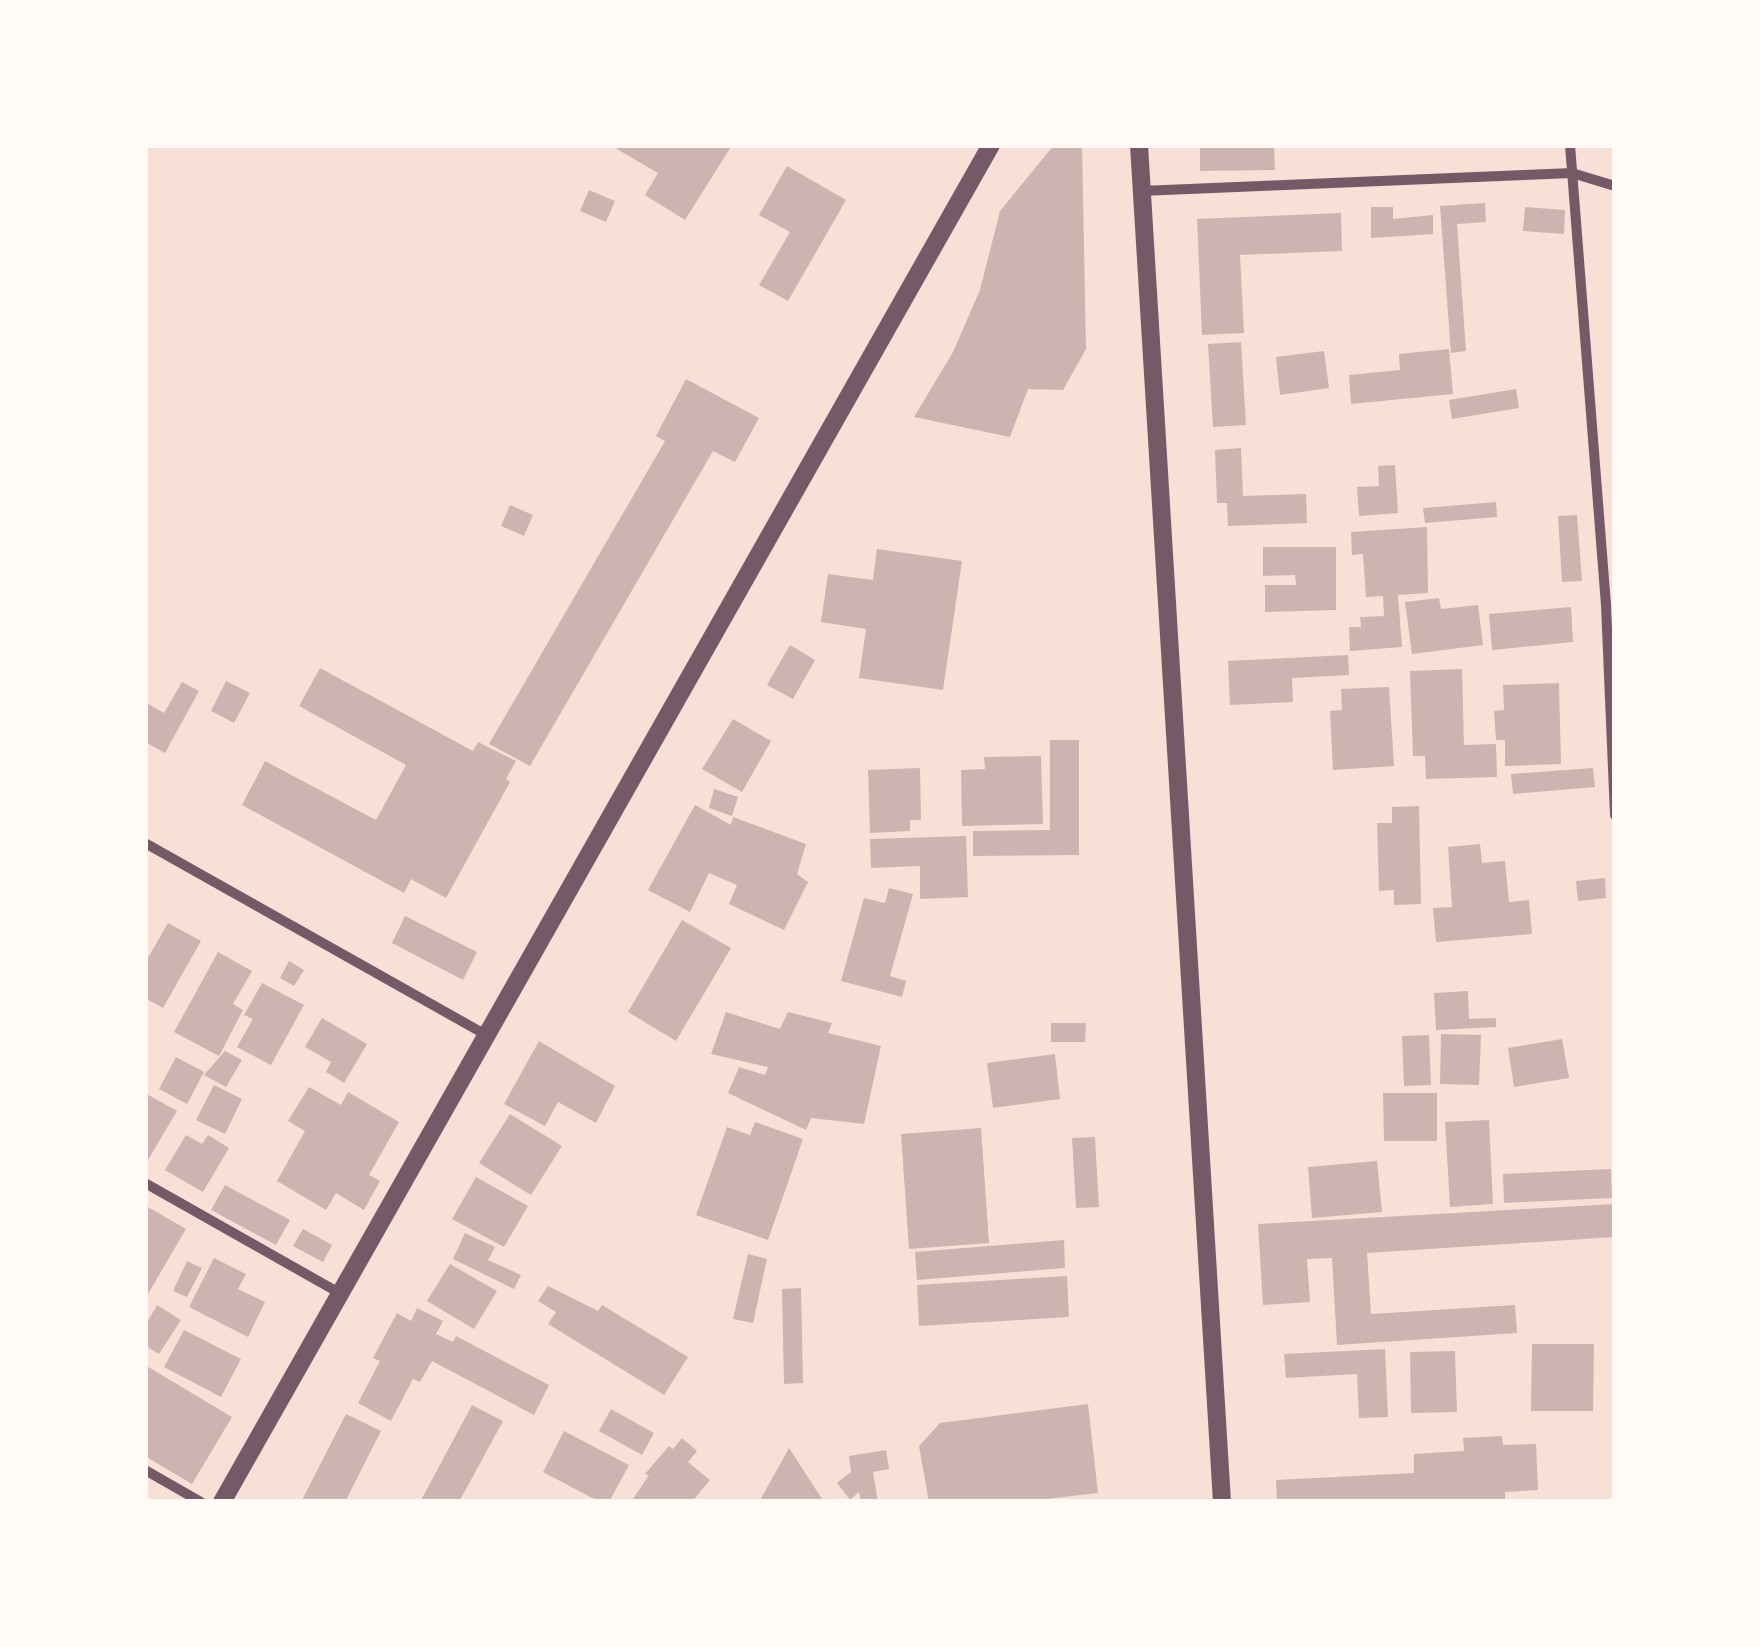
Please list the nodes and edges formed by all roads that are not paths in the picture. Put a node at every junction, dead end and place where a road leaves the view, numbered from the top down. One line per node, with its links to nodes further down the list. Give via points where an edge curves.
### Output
1 (991, 145): 10 (street)
2 (1138, 145): 6 (street)
3 (1570, 145): 4 (street)
4 (1572, 173): 5 (street); 6 (street); 7 (street)
5 (1615, 186)
6 (1141, 191): 16 (street)
7 (1610, 606): 8 (street)
8 (1615, 815)
9 (145, 843): 10 (street)
10 (488, 1036): 12 (street)
11 (145, 1183): 12 (street)
12 (343, 1294): 15 (street)
13 (145, 1470): 14 (street)
14 (202, 1502)
15 (222, 1502)
16 (1222, 1502)

